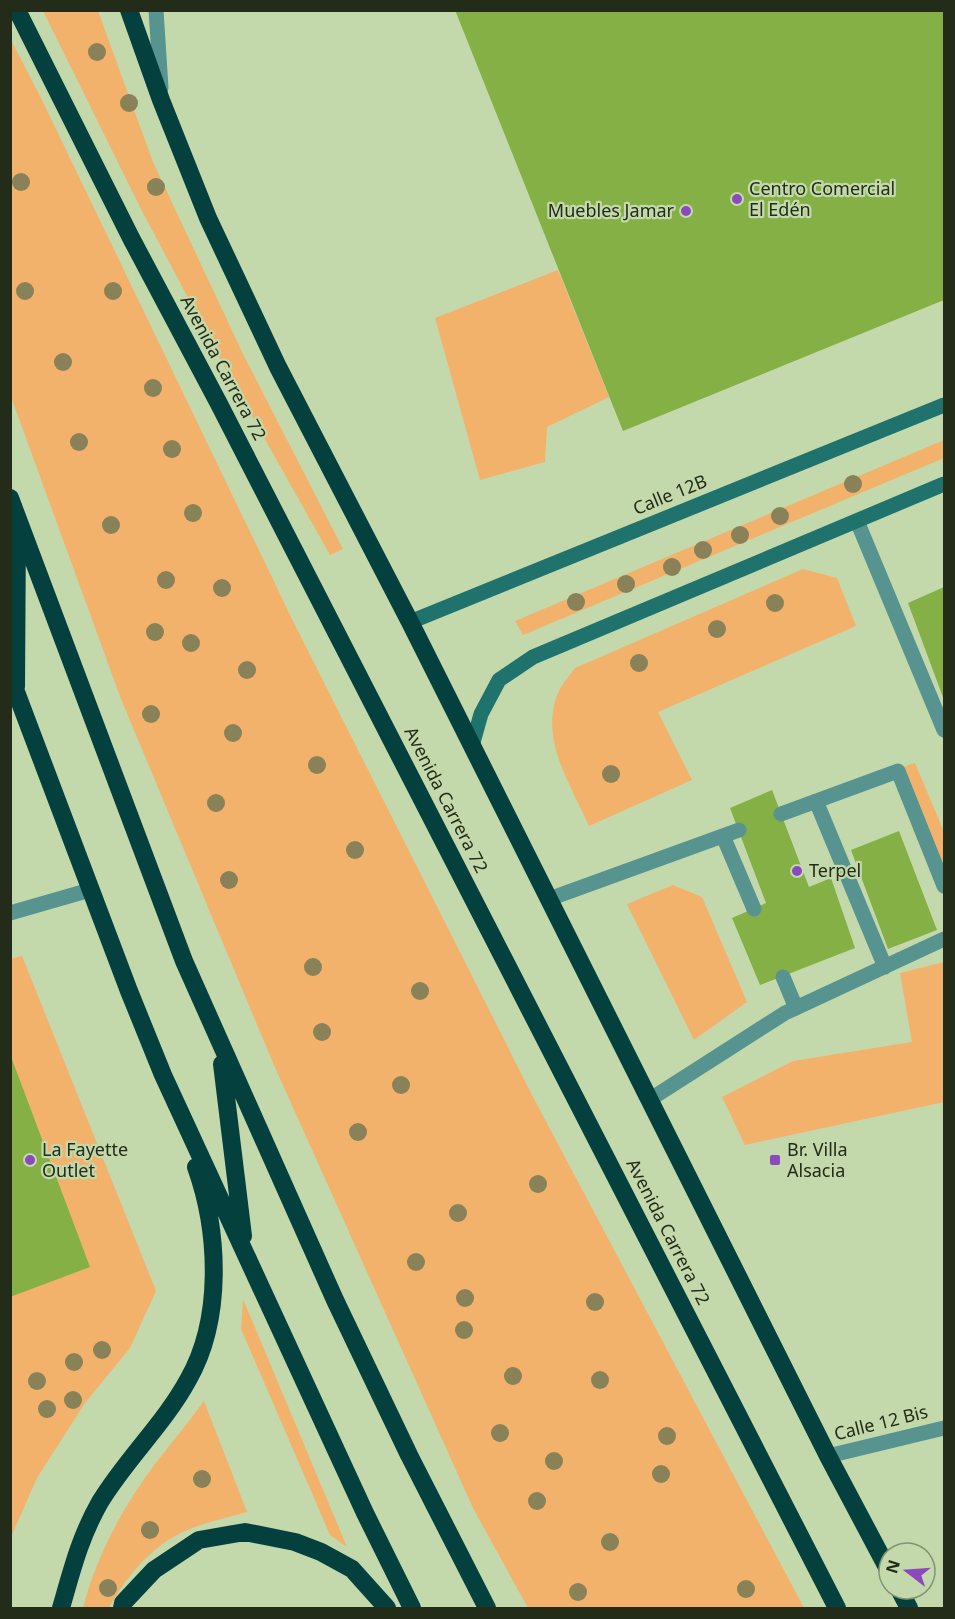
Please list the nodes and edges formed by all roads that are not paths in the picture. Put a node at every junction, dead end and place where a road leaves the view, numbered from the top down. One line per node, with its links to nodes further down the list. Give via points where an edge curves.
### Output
1 (17, 10): 38 (highway, Avenida Carrera 72)
2 (129, 10): 4 (highway)
3 (156, 10): 4 (street)
4 (161, 100): 9 (highway, via 208,218 278,367)
5 (945, 405): 9 (street, Calle 12B)
6 (945, 484): 8 (street)
7 (14, 506): 10 (highway); 26 (highway, via 184,961)
8 (857, 521): 11 (street); 12 (street, via 533,657 499,680 481,714)
9 (410, 622): 12 (highway)
10 (14, 684): 18 (highway)
11 (945, 730)
12 (472, 746): 19 (highway)
13 (816, 801): 14 (street); 17 (street, via 898,771); 23 (street)
14 (781, 814)
15 (739, 830): 16 (street)
16 (723, 836): 19 (street); 20 (street)
17 (945, 886)
18 (90, 890): 21 (street); 27 (highway)
19 (549, 899): 28 (highway)
20 (754, 909)
21 (10, 913)
22 (945, 939): 23 (street)
23 (885, 967): 25 (street)
24 (783, 977): 25 (street)
25 (796, 1008): 28 (street)
26 (220, 1044): 29 (highway); 37 (highway, via 409,1455)
27 (163, 1075): 29 (highway); 33 (highway, via 200,1180 212,1234 210,1323 188,1380 99,1504 79,1544)
28 (649, 1100): 31 (highway)
29 (245, 1252): 36 (highway)
30 (945, 1428): 31 (street, Calle 12 Bis)
31 (828, 1456): 32 (highway)
32 (877, 1548)
33 (61, 1608)
34 (122, 1608): 35 (highway, via 154,1570 199,1540 245,1532 296,1542 321,1552 352,1569)
35 (387, 1608)
36 (412, 1608)
37 (488, 1608)
38 (837, 1608)

